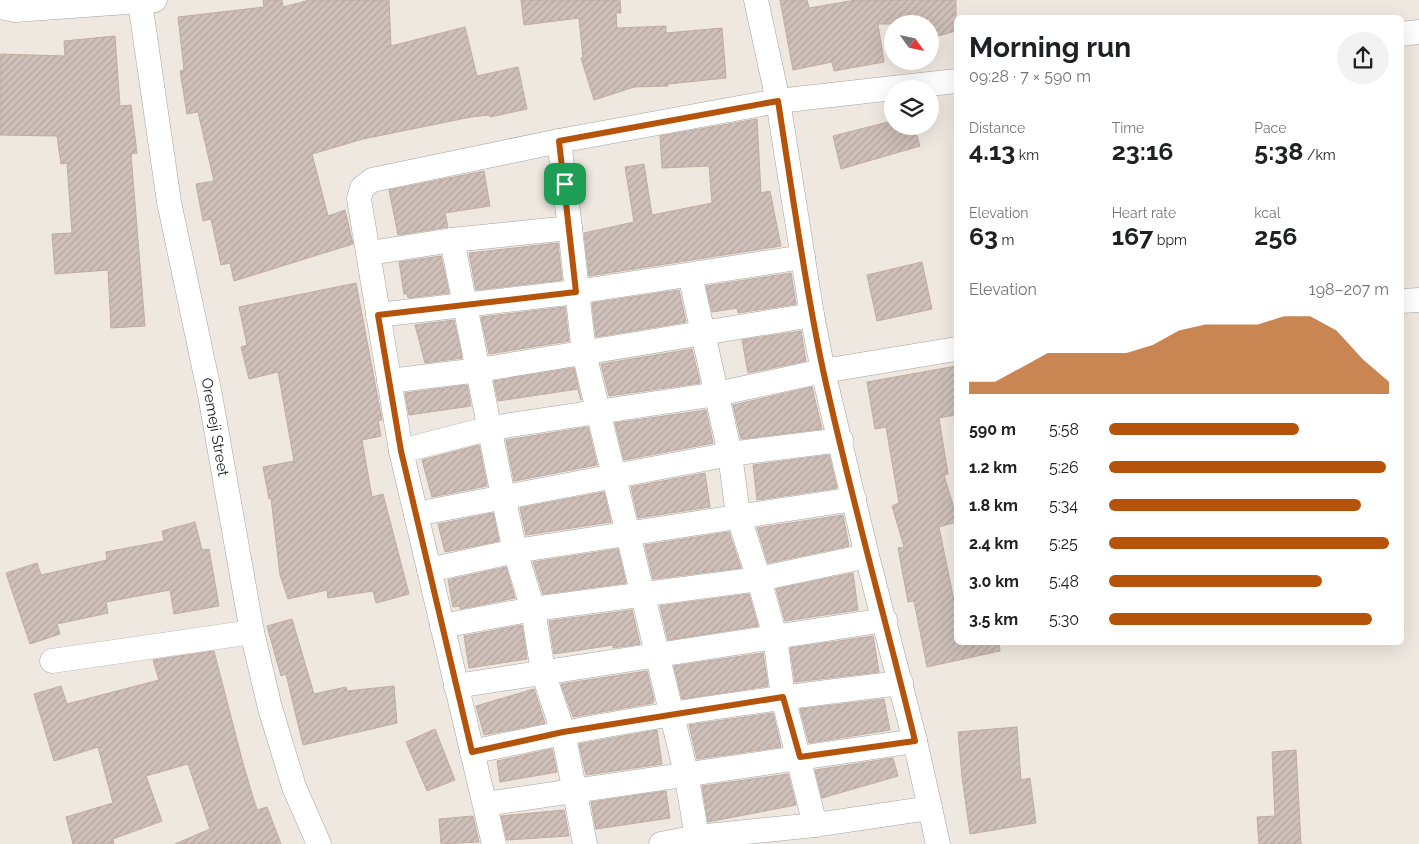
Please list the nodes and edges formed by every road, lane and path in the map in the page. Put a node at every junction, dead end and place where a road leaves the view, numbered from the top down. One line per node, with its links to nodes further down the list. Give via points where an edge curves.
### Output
1 (756, 0): 7 (street)
2 (148, 1): 3 (street, via 15,10); 46 (street, Oremeji Street, via 169,202 210,395)
3 (0, 7)
4 (1419, 32): 5 (street)
5 (1404, 34)
6 (954, 81): 7 (street)
7 (778, 101): 8 (street); 12 (street)
8 (559, 141): 9 (street); 11 (street, via 372,180 362,188 359,199)
9 (570, 228): 10 (street); 14 (street)
10 (452, 240): 11 (street); 17 (street)
11 (370, 253): 18 (street)
12 (803, 257): 13 (street); 19 (street)
13 (690, 275): 14 (street); 20 (street)
14 (576, 292): 17 (street); 22 (street)
15 (1419, 300): 16 (street)
16 (1404, 301)
17 (466, 305): 18 (street); 23 (street)
18 (378, 315): 25 (street)
19 (812, 315): 20 (street); 24 (street)
20 (702, 333): 22 (street); 26 (street)
21 (954, 349): 24 (street)
22 (584, 353): 23 (street); 27 (street)
23 (480, 370): 25 (street); 28 (street)
24 (824, 371): 26 (street); 29 (street)
25 (389, 381): 30 (street)
26 (717, 394): 27 (street); 31 (street)
27 (599, 410): 28 (street); 32 (street)
28 (491, 428): 30 (street); 33 (street)
29 (840, 440): 31 (street); 34 (street)
30 (401, 451): 35 (street)
31 (730, 454): 32 (street); 36 (street)
32 (614, 474): 33 (street); 37 (street)
33 (503, 496): 35 (street); 38 (street)
34 (854, 499): 36 (street); 39 (street)
35 (416, 514): 40 (street)
36 (738, 515): 37 (street); 41 (street)
37 (627, 535): 38 (street); 42 (street)
38 (516, 551): 40 (street); 43 (street)
39 (867, 556): 41 (street); 44 (street)
40 (429, 570): 45 (street)
41 (760, 579): 42 (street); 47 (street)
42 (642, 594): 43 (street); 48 (street)
43 (533, 610): 45 (street); 50 (street)
44 (885, 620): 47 (street); 51 (street)
45 (442, 626): 52 (street)
46 (252, 632): 49 (street); 65 (street, Oremeji Street, via 270,708 294,787)
47 (775, 637): 48 (street); 53 (street)
48 (657, 653): 50 (street); 54 (street)
49 (52, 661)
50 (542, 672): 52 (street); 55 (street)
51 (901, 683): 53 (street); 56 (street)
52 (456, 686): 57 (street)
53 (783, 697): 54 (street); 58 (street)
54 (671, 713): 55 (street); 59 (street)
55 (563, 732): 57 (street); 60 (street)
56 (915, 741): 58 (street); 62 (street)
57 (472, 752): 61 (street)
58 (800, 757): 59 (street); 63 (street)
59 (686, 773): 60 (street); 64 (street)
60 (575, 791): 61 (street); 67 (street)
61 (485, 804): 66 (street)
62 (930, 808): 63 (street); 69 (street)
63 (815, 825): 64 (street)
64 (697, 837): 68 (street)
65 (319, 844)
66 (494, 844)
67 (585, 844)
68 (661, 844)
69 (938, 844)

